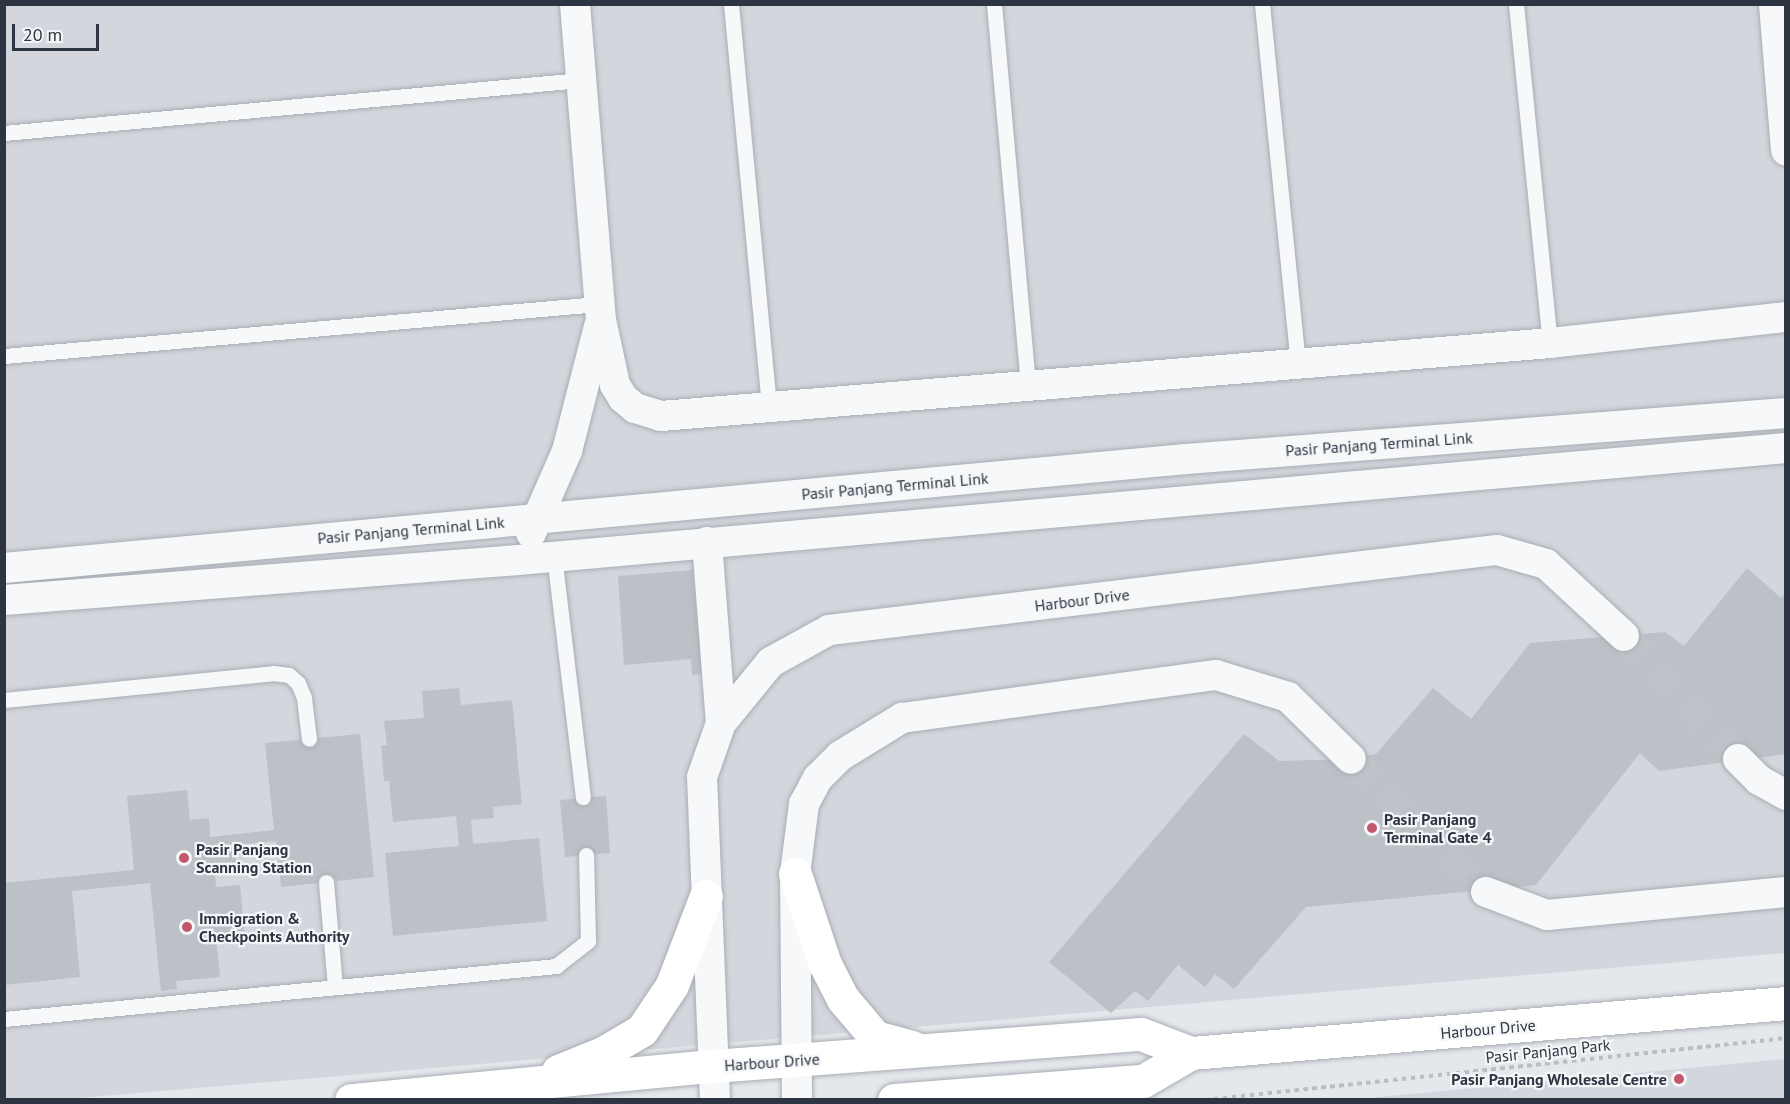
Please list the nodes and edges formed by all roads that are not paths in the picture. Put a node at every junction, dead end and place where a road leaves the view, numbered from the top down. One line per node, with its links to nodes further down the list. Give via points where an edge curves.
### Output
1 (575, 4): 7 (street)
2 (731, 4): 16 (lane)
3 (994, 4): 15 (lane)
4 (1262, 4): 14 (lane)
5 (1516, 4): 12 (lane)
6 (1774, 4): 9 (street)
7 (581, 80): 8 (lane); 10 (street)
8 (4, 133)
9 (1785, 151)
10 (599, 312): 13 (lane); 16 (street, via 615,385 635,408 661,416); 19 (street, via 567,451)
11 (1785, 317): 12 (street)
12 (1550, 343): 14 (street)
13 (4, 356)
14 (1298, 364): 15 (street)
15 (1028, 387): 16 (street)
16 (769, 409)
17 (1785, 413): 19 (street, Pasir Panjang Terminal Link, via 1186,459)
18 (1785, 448): 20 (street)
19 (538, 518): 22 (street); 23 (street, Pasir Panjang Terminal Link)
20 (707, 542): 21 (street); 27 (street)
21 (554, 555): 22 (street); 32 (lane)
22 (518, 560): 24 (street)
23 (4, 568)
24 (4, 600)
25 (1624, 636): 27 (street, Harbour Drive, via 1546,564 1497,550 829,630 771,662)
26 (4, 700): 28 (lane, via 273,673 289,675 298,683)
27 (722, 723): 38 (street, Harbour Drive, via 702,777)
28 (309, 738)
29 (1351, 759): 34 (street, via 1288,697 1216,675 902,718 840,756 818,778 804,804)
30 (1738, 759): 31 (street, via 1759,780)
31 (1785, 795)
32 (583, 797)
33 (586, 855): 39 (lane, via 588,941 556,966)
34 (795, 874): 42 (main road, via 825,963 843,999 875,1036); 44 (street)
35 (326, 882): 39 (lane)
36 (1486, 892): 37 (street, via 1547,915)
37 (1785, 892)
38 (706, 896): 45 (street, Harbour Drive); 46 (main road, via 672,985 642,1030 603,1053)
39 (335, 987): 41 (lane)
40 (1785, 1003): 43 (main road, Harbour Drive)
41 (4, 1019)
42 (926, 1050): 43 (main road, Harbour Drive, via 1141,1034); 44 (main road, Harbour Drive)
43 (1191, 1053): 50 (main road, Harbour Drive, via 1143,1081)
44 (799, 1061): 45 (main road, Harbour Drive); 49 (street)
45 (713, 1066): 46 (main road, Harbour Drive); 48 (street, Harbour Drive)
46 (526, 1084): 47 (main road, Harbour Drive)
47 (351, 1100)
48 (716, 1100)
49 (797, 1100)
50 (894, 1100)

